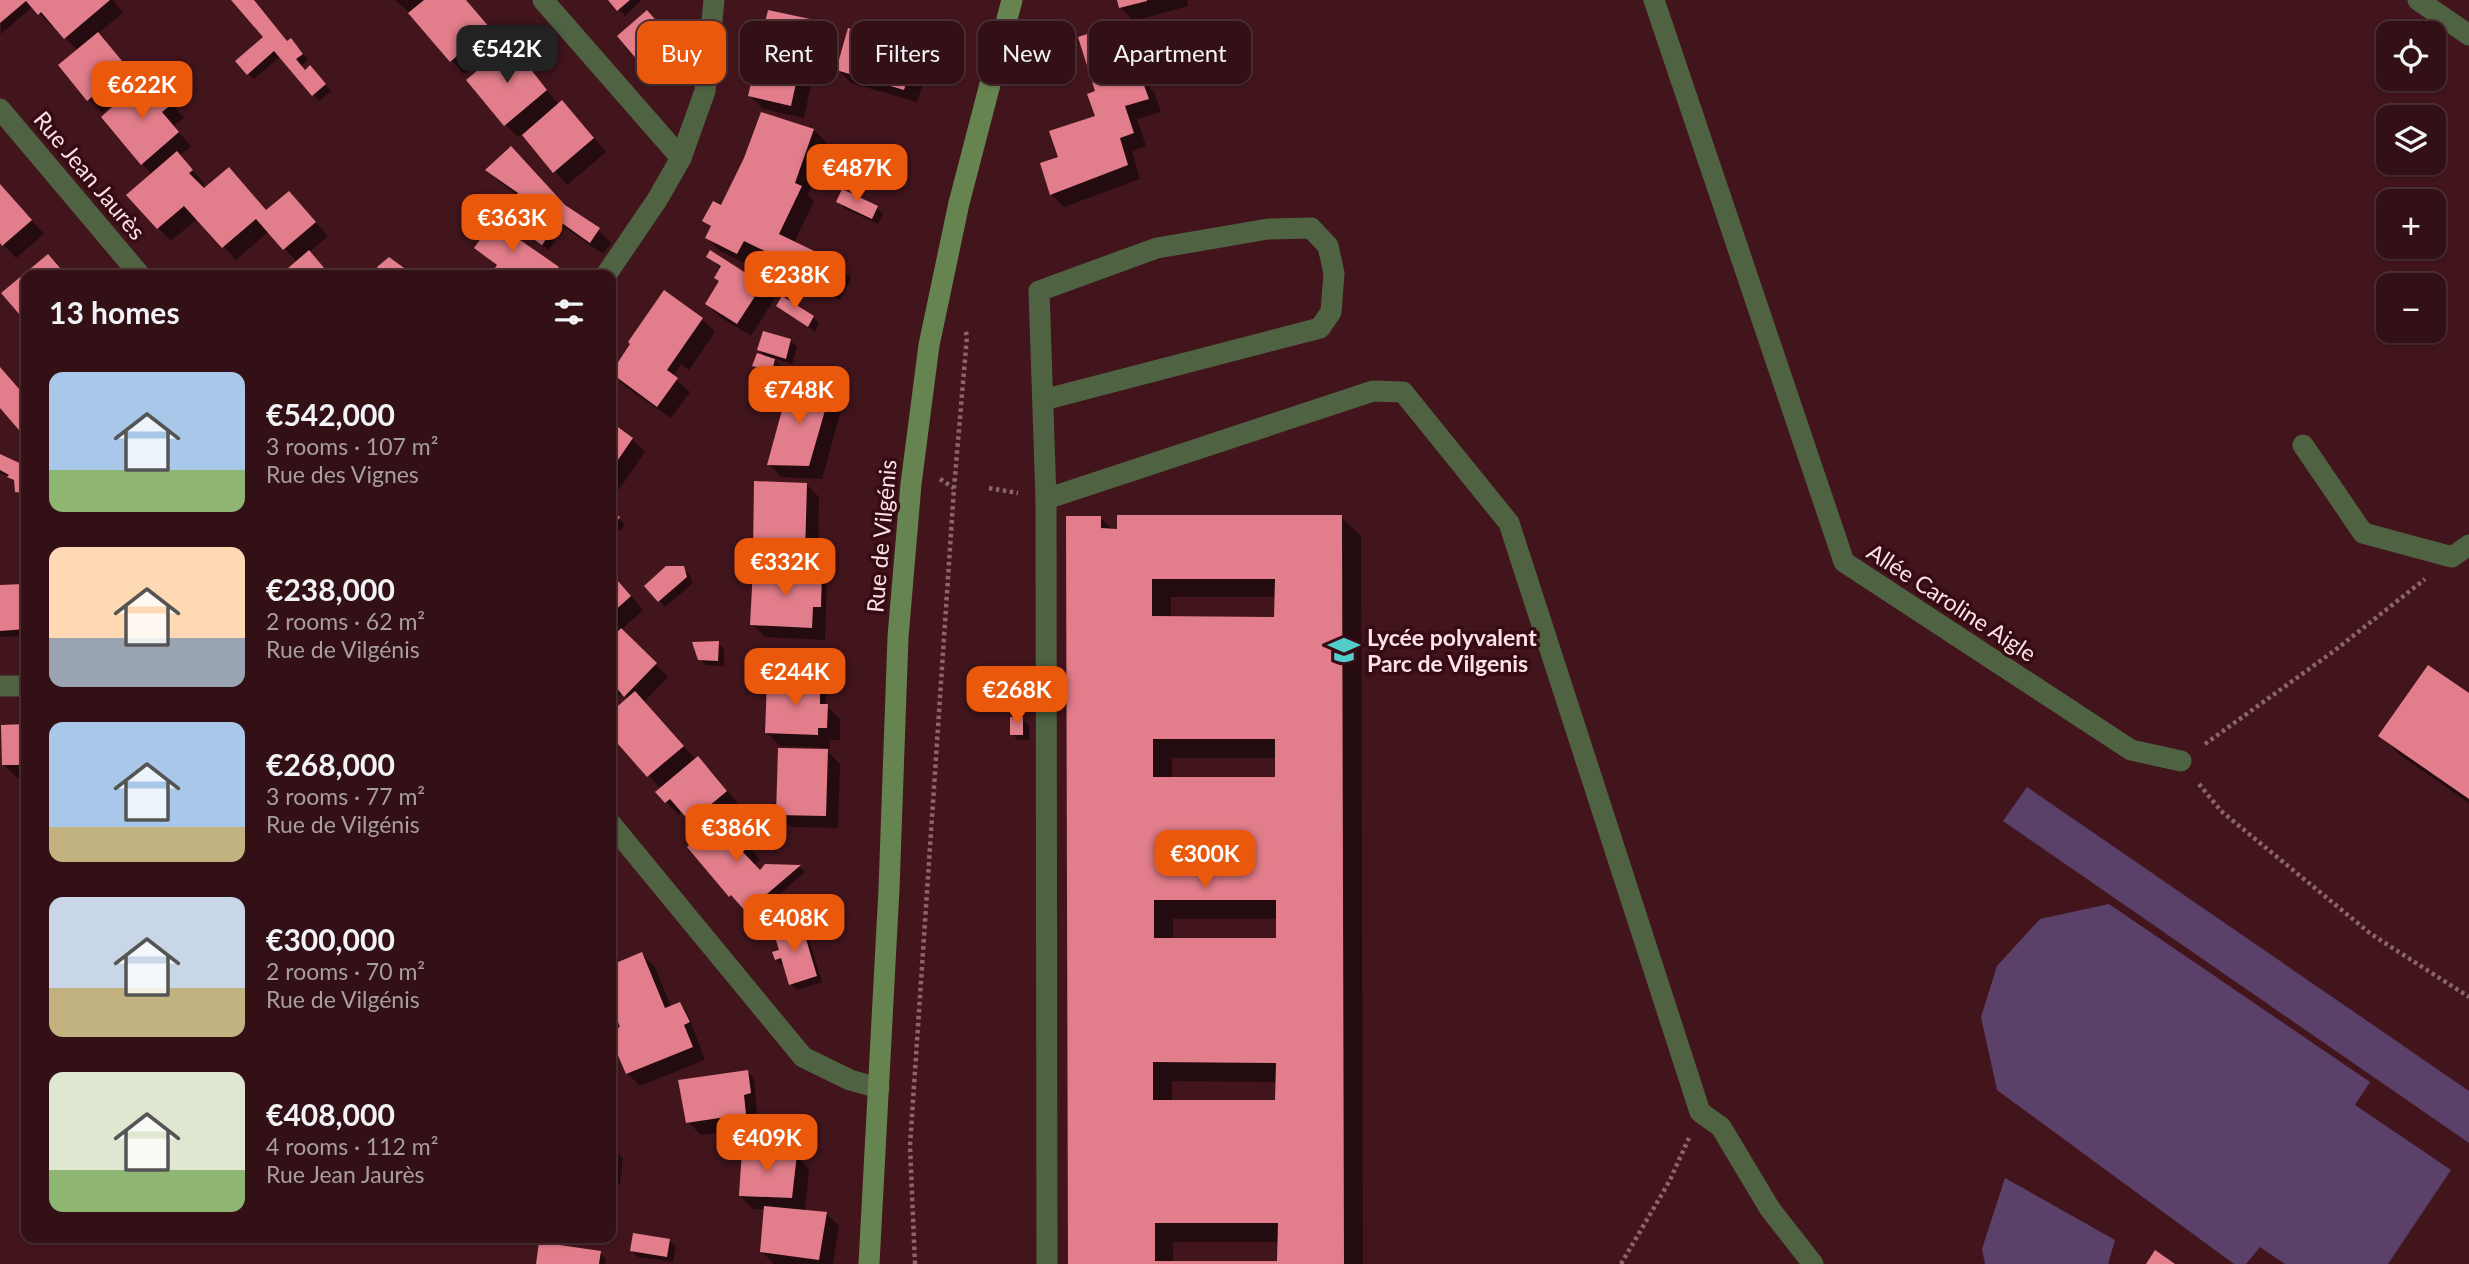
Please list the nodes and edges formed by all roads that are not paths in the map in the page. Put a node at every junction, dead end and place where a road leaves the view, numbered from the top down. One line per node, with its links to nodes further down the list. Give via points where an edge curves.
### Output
1 (543, 0): 8 (street)
2 (714, 0): 8 (street, via 705,92)
3 (1012, 0): 19 (street, Rue de Vilgénis, via 948,254 929,345 912,474 898,637)
4 (1654, 0): 17 (street, Allée Caroline Aigle, via 1844,562 2131,750)
5 (2418, 0): 6 (street)
6 (2469, 35)
7 (0, 109): 9 (street, Rue Jean Jaurès)
8 (681, 158): 10 (street)
9 (136, 270)
10 (609, 270)
11 (1042, 400): 11 (street, via 1039,291 1157,248 1256,231 1311,228 1328,246 1334,273 1331,312 1320,328); 13 (street)
12 (2303, 445): 14 (street, via 2363,533)
13 (1046, 499): 21 (street); 22 (street, via 1373,391 1403,392 1509,523 1700,1112 1721,1127 1770,1209)
14 (2461, 551)
15 (0, 686): 16 (street)
16 (21, 686)
17 (2181, 761)
18 (616, 830): 19 (street, via 803,1057 850,1080)
19 (879, 1088): 20 (street, Rue de Vilgénis)
20 (869, 1264)
21 (1047, 1264)
22 (1814, 1264)

